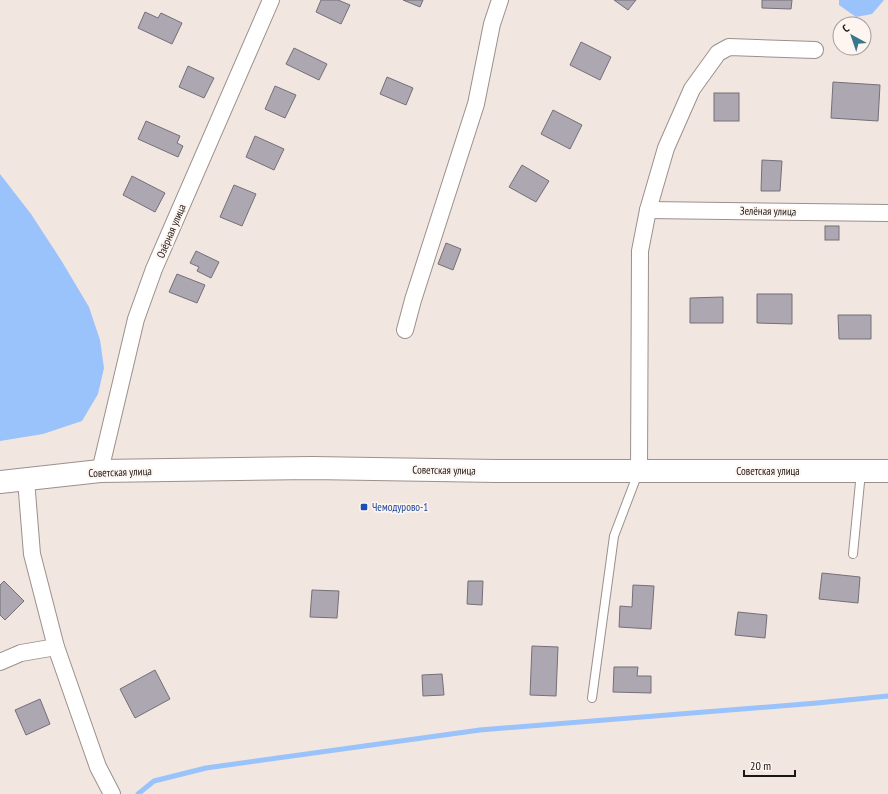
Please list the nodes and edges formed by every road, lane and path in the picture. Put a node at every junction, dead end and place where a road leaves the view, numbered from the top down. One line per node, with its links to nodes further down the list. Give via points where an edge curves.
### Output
1 (271, 0): 8 (street, Озёрная улица, via 154,269 136,319)
2 (500, 0): 6 (street, via 492,24 476,104)
3 (815, 50): 4 (street, via 729,47 718,53 692,89 666,148)
4 (648, 210): 5 (street, Зелёная улица); 7 (street, via 640,251)
5 (888, 212)
6 (405, 330)
7 (639, 470): 8 (street, Советская улица, via 312,468); 9 (street, Советская улица); 16 (lane, via 614,536)
8 (100, 471): 11 (street, Советская улица)
9 (861, 471): 10 (street, Советская улица); 13 (lane)
10 (888, 471)
11 (26, 480): 12 (street, Советская улица); 14 (street, via 32,554)
12 (0, 482)
13 (853, 554)
14 (56, 647): 15 (street, via 21,653); 17 (street, via 98,767)
15 (0, 662)
16 (592, 698)
17 (112, 794)

